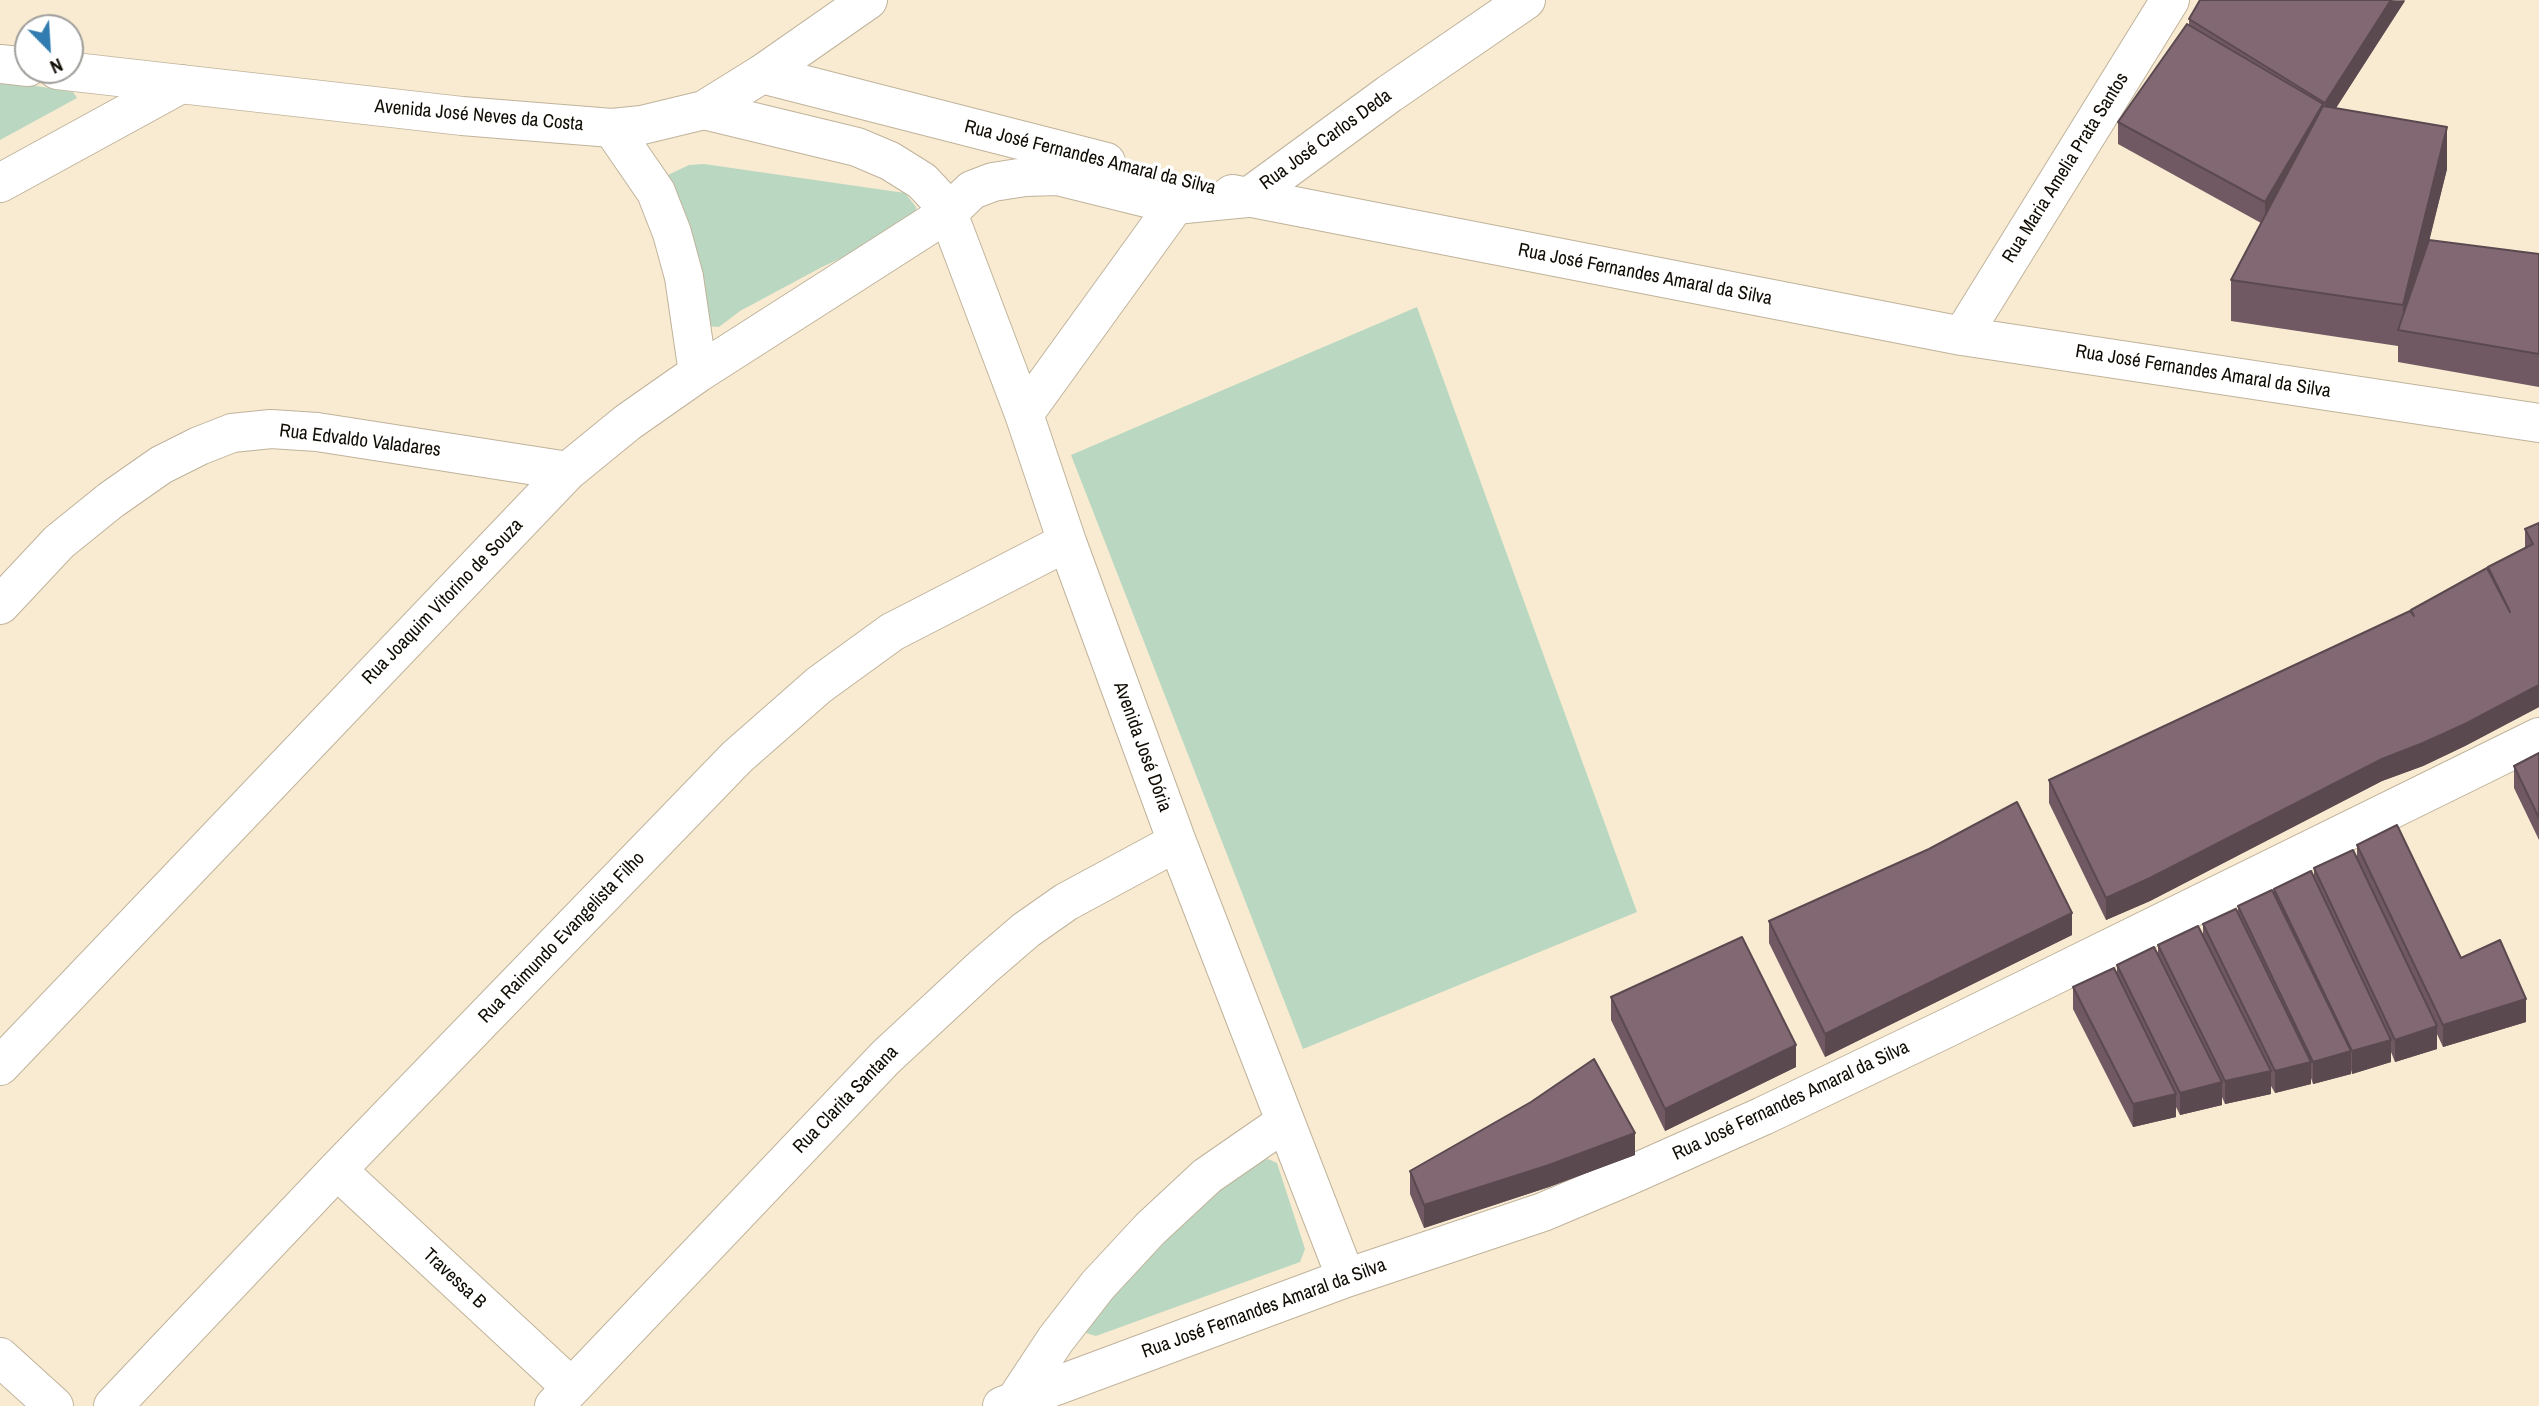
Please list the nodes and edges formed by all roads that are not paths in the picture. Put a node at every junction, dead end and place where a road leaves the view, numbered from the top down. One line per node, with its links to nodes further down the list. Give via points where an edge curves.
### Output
1 (868, 0): 5 (street, Avenida José Neves da Costa)
2 (1526, 0): 10 (street, Rua José Carlos Deda)
3 (2170, 0): 13 (street, Rua Maria Amelia Prata Santos)
4 (84, 73): 6 (street, Avenida José Neves da Costa)
5 (762, 74): 7 (street, Avenida José Neves da Costa); 10 (street, Rua José Fernandes Amaral da Silva)
6 (181, 84): 8 (street, Avenida José Neves da Costa); 9 (street)
7 (704, 110): 8 (street, Avenida José Neves da Costa); 12 (street, via 857,147 922,181)
8 (612, 128): 14 (street, via 656,192 672,233 684,277)
9 (0, 183)
10 (1247, 198): 11 (street, Rua José Carlos Deda); 13 (street, Rua José Fernandes Amaral da Silva)
11 (1175, 205): 12 (street, Rua José Carlos Deda, via 1058,176 1026,177 972,190); 15 (street)
12 (948, 213): 14 (street, Rua Joaquim Vitorino de Souza); 15 (street, Avenida José Dória)
13 (1962, 336): 16 (street, Rua José Fernandes Amaral da Silva)
14 (698, 373): 17 (street, Rua Joaquim Vitorino de Souza)
15 (1024, 414): 18 (street, Avenida José Dória)
16 (2539, 423)
17 (568, 471): 19 (street, Rua Edvaldo Valadares, via 317,432 271,429 232,433 161,465 111,500 59,542); 22 (street, Rua Joaquim Vitorino de Souza)
18 (1067, 542): 21 (street, Avenida José Dória); 24 (street, Rua Raimundo Evangelista Filho, via 892,632 819,685 737,757)
19 (0, 605)
20 (2539, 737): 25 (street, Rua José Fernandes Amaral da Silva, via 1763,1116 1544,1212)
21 (1177, 842): 23 (street, Avenida José Dória); 27 (street, Rua Clarita Santana, via 1066,902 983,967 886,1057)
22 (0, 1066)
23 (1285, 1122): 25 (street, Avenida José Dória); 28 (street, Rua José Fernandes Amaral da Silva, via 1207,1176 1150,1229 1098,1285)
24 (337, 1170): 27 (street, Travessa B); 30 (street, Rua Raimundo Evangelista Filho)
25 (1346, 1278): 28 (street, Rua José Fernandes Amaral da Silva)
26 (0, 1357): 29 (street)
27 (563, 1396)
28 (1008, 1403)
29 (54, 1406)
30 (113, 1406)

